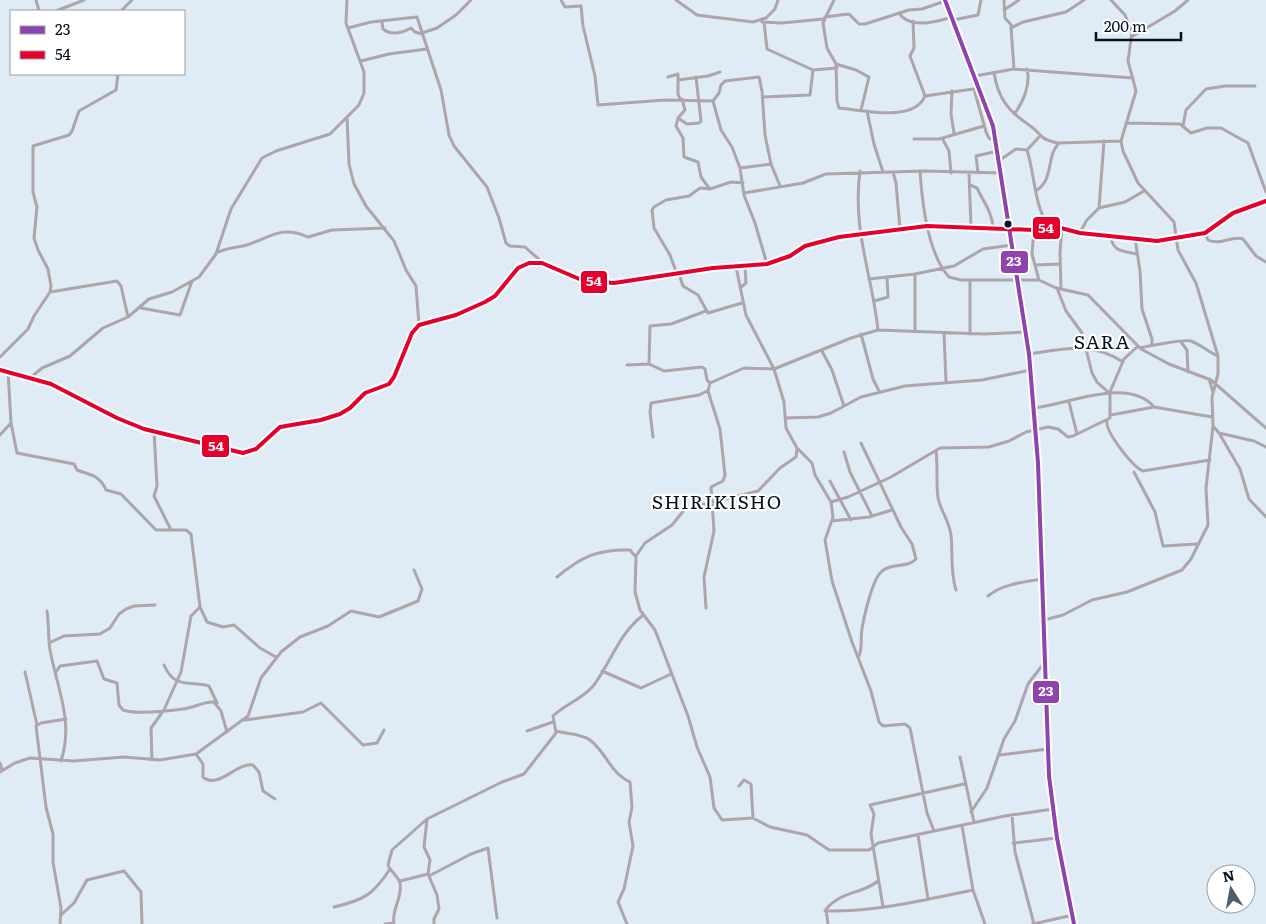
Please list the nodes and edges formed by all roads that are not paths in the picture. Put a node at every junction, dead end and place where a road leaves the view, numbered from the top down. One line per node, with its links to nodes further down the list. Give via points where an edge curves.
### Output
1 (84, 0): 16 (street)
2 (132, 0): 17 (street)
3 (347, 0): 26 (street)
4 (471, 0): 27 (street, via 437,28)
5 (561, 0): 49 (street, via 564,6 581,6 598,105)
6 (676, 0): 24 (street, via 702,16)
7 (778, 0): 24 (street, via 772,13)
8 (834, 0): 20 (street)
9 (981, 0): 21 (street, via 978,15)
10 (1004, 0): 18 (street)
11 (1020, 0): 18 (street)
12 (1084, 0): 25 (street, via 1066,12)
13 (1111, 0): 28 (street, via 1130,23)
14 (1188, 0): 28 (street)
15 (945, 1): 19 (street); 21 (street)
16 (59, 10)
17 (121, 10)
18 (1004, 11): 25 (street)
19 (899, 13): 20 (street, via 861,25 849,14); 22 (street, via 904,20)
20 (824, 18): 24 (street); 31 (street, via 826,45)
21 (953, 18): 22 (street, via 926,23); 39 (street)
22 (913, 21): 47 (street, via 914,48 910,56)
23 (382, 22): 26 (street); 27 (street, via 383,29 389,32 402,33 411,28); 27 (street, via 415,16)
24 (762, 22): 34 (street, via 767,49)
25 (1011, 27): 32 (street)
26 (348, 28): 30 (street)
27 (422, 33): 29 (street)
28 (1132, 37): 41 (street, via 1128,61)
29 (428, 49): 30 (street); 110 (street, via 442,90 449,135 454,146 487,187 506,243 525,247)
30 (361, 61): 55 (street, via 365,78 363,97)
31 (836, 66): 34 (street); 52 (street, via 838,107); 52 (street, via 856,70 869,77)
32 (1014, 69): 33 (street); 36 (street)
33 (1027, 69): 41 (street); 54 (street, via 1027,86)
34 (813, 70): 48 (street, via 810,96)
35 (720, 72): 40 (street)
36 (994, 72): 39 (street); 54 (street, via 999,96)
37 (118, 75): 128 (street, via 116,90 79,111 69,135 33,146 33,192 37,207 34,238 48,269)
38 (668, 76): 42 (street, via 677,73)
39 (975, 76): 44 (street)
40 (696, 77): 42 (street); 50 (street)
41 (1134, 78): 57 (street, via 1136,91)
42 (678, 80): 49 (street)
43 (1255, 86): 59 (street, via 1224,86 1206,90 1186,110)
44 (980, 88): 45 (street); 65 (street)
45 (974, 89): 46 (street); 58 (street)
46 (952, 91): 47 (street); 60 (street)
47 (925, 96): 53 (street, via 921,103 906,112)
48 (763, 97): 51 (street, via 761,82 756,76 725,81); 71 (street, via 765,135)
49 (681, 99): 50 (street); 56 (street, via 685,110)
50 (698, 100): 51 (street); 56 (street, via 700,122 687,124)
51 (713, 101): 72 (street, via 721,130)
52 (861, 110): 53 (street)
53 (867, 112): 75 (street)
54 (1014, 114): 61 (street)
55 (346, 117): 94 (street, via 349,164 354,184 366,206); 107 (street, via 326,136 262,158 231,209)
56 (678, 118): 84 (street, via 676,126 683,138 684,157 698,162 701,177)
57 (1126, 123): 59 (street); 66 (street)
58 (984, 126): 60 (street); 65 (street, via 989,138)
59 (1183, 126): 87 (street, via 1191,133 1211,128 1225,130 1248,143)
60 (954, 133): 62 (street)
61 (1039, 136): 67 (street); 68 (street)
62 (942, 138): 63 (street); 77 (street, via 949,151)
63 (914, 139)
64 (1104, 141): 66 (street); 67 (street); 90 (street)
65 (996, 142): 69 (street)
66 (1121, 142): 86 (street, via 1128,163)
67 (1059, 143): 85 (street, via 1055,147 1047,180)
68 (1027, 150): 70 (street, via 1016,149); 85 (street)
69 (998, 151): 70 (street); 78 (street, via 976,156)
70 (1000, 161): 80 (street)
71 (771, 164): 72 (street); 83 (street)
72 (740, 168): 81 (street)
73 (860, 171): 75 (street); 83 (street, via 824,174); 102 (street, via 857,191)
74 (920, 171): 76 (street); 77 (street); 91 (street)
75 (883, 172): 76 (street)
76 (892, 172): 98 (street)
77 (951, 173): 79 (street)
78 (978, 173): 79 (street); 80 (street)
79 (969, 174): 82 (street)
80 (1002, 174): 95 (street)
81 (743, 183): 84 (street, via 730,182); 88 (street)
82 (970, 184): 92 (street); 93 (street, via 977,188 991,212)
83 (780, 186): 88 (street)
84 (710, 188): 117 (street, via 700,188 689,196 661,202 652,210 655,231)
85 (1036, 190): 96 (street, via 1040,215)
86 (1144, 191): 90 (street, via 1125,202); 105 (street, via 1170,216)
87 (1266, 192)
88 (744, 193): 111 (street)
89 (1266, 201): 101 (street, via 1229,215)
90 (1098, 208): 100 (street)
91 (927, 226): 92 (street); 98 (street); 116 (street)
92 (971, 227): 93 (street)
93 (993, 227): 95 (street)
94 (385, 228): 107 (street, via 332,230 308,236 299,232 281,232); 134 (street, via 416,286)
95 (1009, 228): 99 (street); 106 (street)
96 (1049, 228): 97 (street); 99 (street)
97 (1062, 228): 100 (street); 112 (street)
98 (900, 229): 102 (street)
99 (1034, 230): 113 (street, via 1032,254)
100 (1080, 233): 103 (street)
101 (1205, 233): 105 (street); 109 (street, via 1208,240 1214,242 1244,239 1258,259)
102 (860, 235): 111 (street, via 810,244); 120 (street)
103 (1111, 236): 104 (street); 108 (street, via 1116,249)
104 (1134, 238): 105 (street); 108 (street)
105 (1178, 239): 149 (street, via 1178,250 1196,283)
106 (1012, 246): 116 (street, via 983,249); 122 (street)
107 (216, 254): 124 (street, via 204,272)
108 (1137, 254): 142 (street, via 1142,309)
109 (1266, 262)
110 (542, 263): 117 (street, via 584,281 614,283); 134 (street, via 521,266 495,296 485,302 456,315)
111 (767, 264): 115 (street)
112 (1060, 264): 113 (street); 127 (street)
113 (1036, 265): 123 (street)
114 (736, 267): 115 (street); 117 (street); 125 (street)
115 (745, 267): 125 (street, via 746,282)
116 (942, 269): 118 (street); 121 (street, via 951,278)
117 (678, 274): 132 (street, via 683,286 698,295)
118 (915, 274): 119 (street); 136 (street)
119 (887, 278): 120 (street); 129 (street, via 888,297)
120 (870, 280): 129 (street)
121 (970, 280): 122 (street); 140 (street)
122 (1018, 280): 123 (street); 137 (street)
123 (1039, 280): 126 (street)
124 (192, 281): 131 (street, via 149,299); 131 (street, via 180,314)
125 (740, 288): 130 (street)
126 (1056, 288): 127 (street); 144 (street, via 1066,311 1082,333)
127 (1061, 289): 143 (street, via 1092,298)
128 (50, 292): 133 (street, via 117,281); 150 (street, via 24,334)
129 (874, 301): 135 (street)
130 (743, 302): 132 (street, via 711,314); 154 (street, via 746,315)
131 (140, 308): 133 (street)
132 (706, 311): 152 (street, via 671,324 650,326)
133 (128, 317): 159 (street, via 103,328 70,356 42,368)
134 (419, 325): 180 (street, via 412,333 389,384 366,393 340,414 280,426 250,452 236,452)
135 (878, 330): 136 (street); 139 (street)
136 (915, 331): 138 (street)
137 (1026, 332): 140 (street); 148 (street)
138 (944, 333): 140 (street); 161 (street)
139 (861, 334): 145 (street); 165 (street)
140 (970, 334)
141 (1181, 342): 142 (street); 149 (street, via 1191,341); 158 (street, via 1188,350)
142 (1152, 344): 143 (street)
143 (1139, 347): 151 (street); 158 (street, via 1154,358)
144 (1086, 348): 148 (street); 151 (street, via 1111,354); 166 (street, via 1092,373)
145 (827, 349): 146 (street); 147 (street)
146 (822, 351): 147 (street); 154 (street)
147 (826, 354): 169 (street)
148 (1029, 354): 156 (street)
149 (1218, 356): 163 (street)
150 (0, 357)
151 (1123, 362): 166 (street)
152 (649, 364): 153 (street); 162 (street, via 664,371 702,367)
153 (627, 365)
154 (774, 369): 162 (street, via 744,368); 174 (street, via 784,402)
155 (0, 370): 157 (street)
156 (1030, 370): 161 (street, via 982,380); 171 (street)
157 (8, 371): 159 (street); 176 (street)
158 (1188, 372): 160 (street)
159 (30, 378): 180 (street, via 51,384 118,418)
160 (1209, 379): 163 (street); 167 (street)
161 (946, 382): 165 (street)
162 (710, 383): 164 (street)
163 (1216, 383): 167 (street); 178 (street)
164 (708, 391): 184 (street, via 652,403); 196 (street, via 720,429 725,475 723,481 712,485)
165 (879, 391): 169 (street)
166 (1109, 392): 168 (street); 170 (street, via 1143,398); 172 (street)
167 (1213, 392): 173 (street)
168 (1070, 402): 171 (street); 182 (street)
169 (844, 406): 174 (street, via 818,417)
170 (1154, 407): 172 (street); 173 (street)
171 (1033, 408): 179 (street)
172 (1111, 415): 175 (street)
173 (1212, 416): 177 (street)
174 (785, 418): 187 (street, via 788,433)
175 (1107, 421): 182 (street); 190 (street, via 1109,433 1138,469 1149,471)
176 (10, 423): 183 (street); 203 (street, via 17,453 74,464 78,470 92,473 103,482 106,490 122,494 137,507 154,528)
177 (1213, 426): 181 (street); 190 (street)
178 (1265, 426)
179 (1035, 429): 182 (street, via 1052,427 1068,437); 188 (street, via 989,447 941,448); 208 (street)
180 (154, 431): 203 (street, via 157,486 154,496)
181 (1219, 433): 186 (street); 200 (street, via 1240,469 1248,499)
182 (1077, 434)
183 (0, 435)
184 (653, 437)
185 (861, 443): 193 (street)
186 (1266, 446)
187 (797, 448): 196 (street, via 794,460 780,468 762,489); 197 (street, via 812,463)
188 (936, 451): 193 (street); 209 (street, via 938,497 948,521)
189 (844, 452): 194 (street)
190 (1210, 460): 204 (street, via 1206,488 1208,525)
191 (1134, 472): 204 (street, via 1155,512 1163,546)
192 (830, 481): 195 (street)
193 (879, 482): 194 (street); 198 (street)
194 (860, 492): 195 (street); 199 (street)
195 (840, 499): 197 (street); 201 (street)
196 (711, 502): 205 (street, via 684,509 672,525 645,543); 213 (street, via 714,531 704,576)
197 (831, 502): 202 (street)
198 (892, 510): 199 (street); 218 (street, via 912,544 916,559 883,570 878,576 862,628)
199 (872, 516): 201 (street)
200 (1266, 517)
201 (852, 520): 202 (street)
202 (832, 521): 218 (street, via 825,540 829,566)
203 (171, 531): 212 (street, via 186,530 192,534)
204 (1198, 544): 216 (street, via 1187,565 1175,573 1128,592 1092,600 1063,615)
205 (636, 556): 207 (street, via 630,550 601,551 583,557); 215 (street, via 635,592)
206 (414, 570): 219 (street, via 422,589 416,603 379,617 351,611 328,626 300,637)
207 (557, 577)
208 (1042, 579): 210 (street, via 1012,584); 216 (street)
209 (956, 590)
210 (988, 596)
211 (155, 605): 217 (street, via 126,609 119,614 114,625 100,634 64,636)
212 (200, 607): 219 (street, via 207,622 223,627 234,625 260,648); 226 (street, via 191,616)
213 (706, 608)
214 (47, 612): 217 (street)
215 (642, 616): 222 (street, via 628,627); 225 (street, via 653,626)
216 (1044, 620): 220 (street)
217 (49, 643): 224 (street)
218 (858, 656): 248 (street, via 880,724 905,724 910,728)
219 (276, 657): 230 (street, via 261,678 250,712)
220 (1045, 662): 237 (street); 239 (street, via 1028,684)
221 (164, 665): 226 (street)
222 (602, 671): 225 (street, via 641,688); 231 (street, via 586,693 556,714)
223 (25, 672): 232 (street)
224 (56, 672): 228 (street, via 60,666 97,661 104,679 117,682 119,705 123,710); 229 (street)
225 (670, 674): 253 (street, via 710,777 716,814 722,820)
226 (178, 681): 227 (street, via 209,686); 228 (street)
227 (217, 703): 228 (street, via 205,702 184,709); 236 (street)
228 (164, 710): 242 (street, via 151,728)
229 (66, 719): 232 (street); 243 (street)
230 (244, 720): 233 (street, via 296,714 321,703 363,745 377,743); 236 (street)
231 (553, 722): 234 (street); 235 (street)
232 (37, 725): 241 (street)
233 (384, 730)
234 (527, 731)
235 (556, 731): 254 (street, via 524,774); 279 (street, via 588,739 606,757 616,774 630,782 632,807 629,822 633,846 618,902)
236 (227, 732): 238 (street)
237 (1048, 749): 239 (street); 250 (street)
238 (196, 754): 242 (street); 249 (street, via 203,764 205,779 216,780 245,765 253,765 260,772 262,791)
239 (1000, 755): 251 (street, via 987,788)
240 (960, 756): 246 (street)
241 (41, 759): 243 (street); 245 (street, via 23,759); 271 (street, via 46,807 53,834)
242 (152, 760): 243 (street, via 124,757)
243 (61, 761)
244 (0, 763): 245 (street)
245 (1, 771)
246 (964, 784): 248 (street); 251 (street)
247 (739, 786): 253 (street, via 744,780 751,784)
248 (923, 794): 257 (street); 261 (street, via 870,805 874,818)
249 (275, 799)
250 (1053, 809): 252 (street); 259 (street)
251 (971, 812): 255 (street)
252 (1012, 815): 255 (street); 260 (street)
253 (752, 818): 261 (street, via 770,827 807,836 828,850 867,851)
254 (427, 819): 262 (street, via 392,850); 263 (street, via 423,843 430,862)
255 (974, 822): 256 (street)
256 (962, 826): 257 (street); 266 (street)
257 (934, 831): 258 (street)
258 (918, 835): 261 (street, via 878,843); 267 (street)
259 (1057, 838): 260 (street); 272 (street)
260 (1014, 843): 282 (street)
261 (873, 847): 264 (street)
262 (390, 869): 265 (street); 268 (street, via 379,887 361,899)
263 (428, 875): 265 (street); 273 (street, via 488,848); 278 (street, via 439,909)
264 (878, 880): 269 (street); 270 (street, via 836,899)
265 (400, 882): 277 (street)
266 (973, 890): 267 (street); 281 (street)
267 (928, 899): 269 (street)
268 (334, 907)
269 (882, 907): 270 (street)
270 (826, 911): 280 (street)
271 (60, 915): 274 (street); 275 (street, via 74,903 87,880 123,871 140,891)
272 (1073, 915): 282 (street); 283 (street)
273 (497, 918)
274 (60, 924)
275 (142, 924)
276 (385, 924): 277 (street)
277 (394, 924)
278 (434, 924)
279 (627, 924)
280 (828, 924)
281 (985, 924)
282 (1033, 924)
283 (1074, 924)

